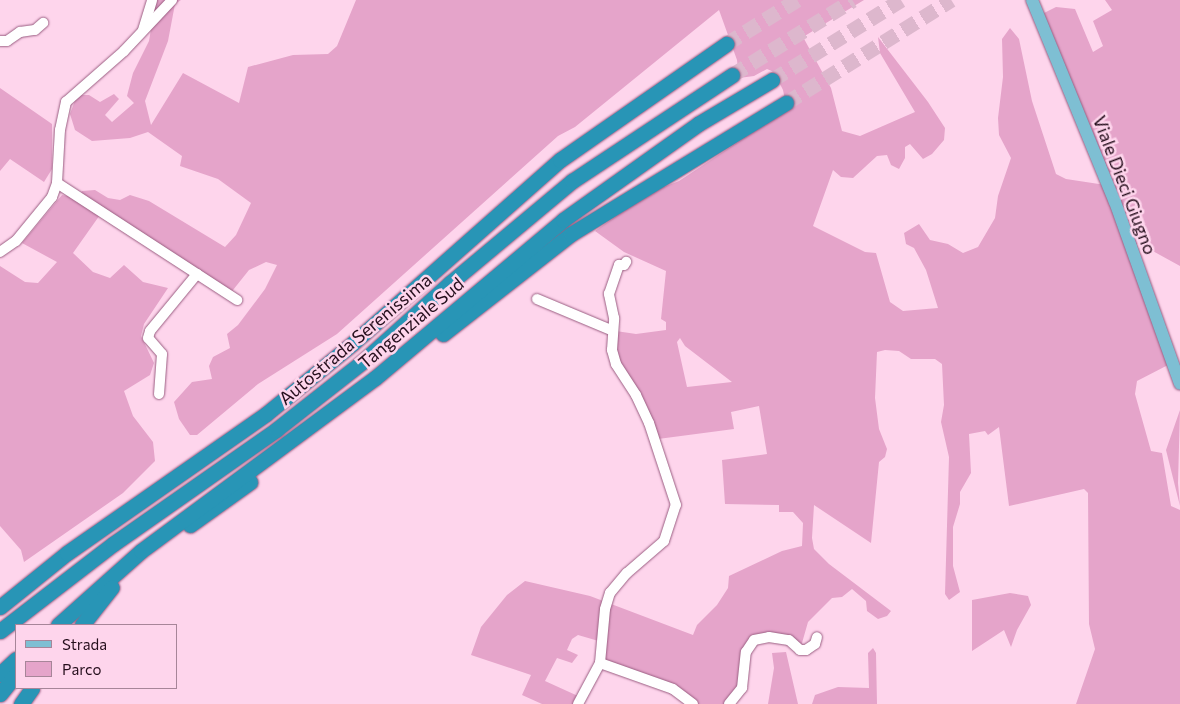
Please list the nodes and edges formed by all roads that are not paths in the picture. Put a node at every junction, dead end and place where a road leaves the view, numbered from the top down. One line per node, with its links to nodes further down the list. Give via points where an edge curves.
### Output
1 (152, 0): 5 (street)
2 (172, 0): 5 (street)
3 (1032, 0): 18 (main road, Viale Dieci Giugno, via 1115,202)
4 (43, 23): 6 (street, via 35,30 20,32 7,42)
5 (143, 32): 11 (street, via 66,102 60,130)
6 (0, 41)
7 (726, 44): 21 (highway, Autostrada Serenissima, via 560,160 353,343 266,414 67,553)
8 (732, 75): 25 (highway, Autostrada Serenissima, via 572,181 464,270 362,362 277,429 106,549)
9 (772, 80): 22 (highway, Tangenziale Sud, via 698,124 563,220 375,378 141,551)
10 (786, 103): 20 (highway, Tangenziale Sud, via 571,234 380,385 188,526)
11 (57, 183): 12 (street, via 52,197 16,242); 14 (street)
12 (0, 252)
13 (626, 262): 17 (street, via 624,266 619,265 608,294 614,318)
14 (197, 274): 16 (street); 19 (street, via 150,331 148,338 162,354)
15 (537, 298): 17 (street)
16 (237, 300)
17 (611, 330): 28 (street, via 616,364 649,423 676,505 664,541 627,572 610,593 605,609)
18 (1180, 384)
19 (159, 394)
20 (112, 587): 23 (highway, Tangenziale Sud); 24 (highway)
21 (0, 606)
22 (59, 624)
23 (74, 624)
24 (83, 624)
25 (0, 631)
26 (818, 637): 38 (street, via 815,644 806,650 800,650 789,640 769,637 754,640 746,652 742,688)
27 (15, 660): 29 (highway)
28 (600, 662): 36 (street); 37 (street, via 673,689)
29 (0, 674)
30 (15, 675): 33 (highway)
31 (16, 689): 34 (highway)
32 (31, 689): 35 (highway)
33 (0, 694)
34 (4, 704)
35 (21, 704)
36 (578, 704)
37 (693, 704)
38 (728, 704)

